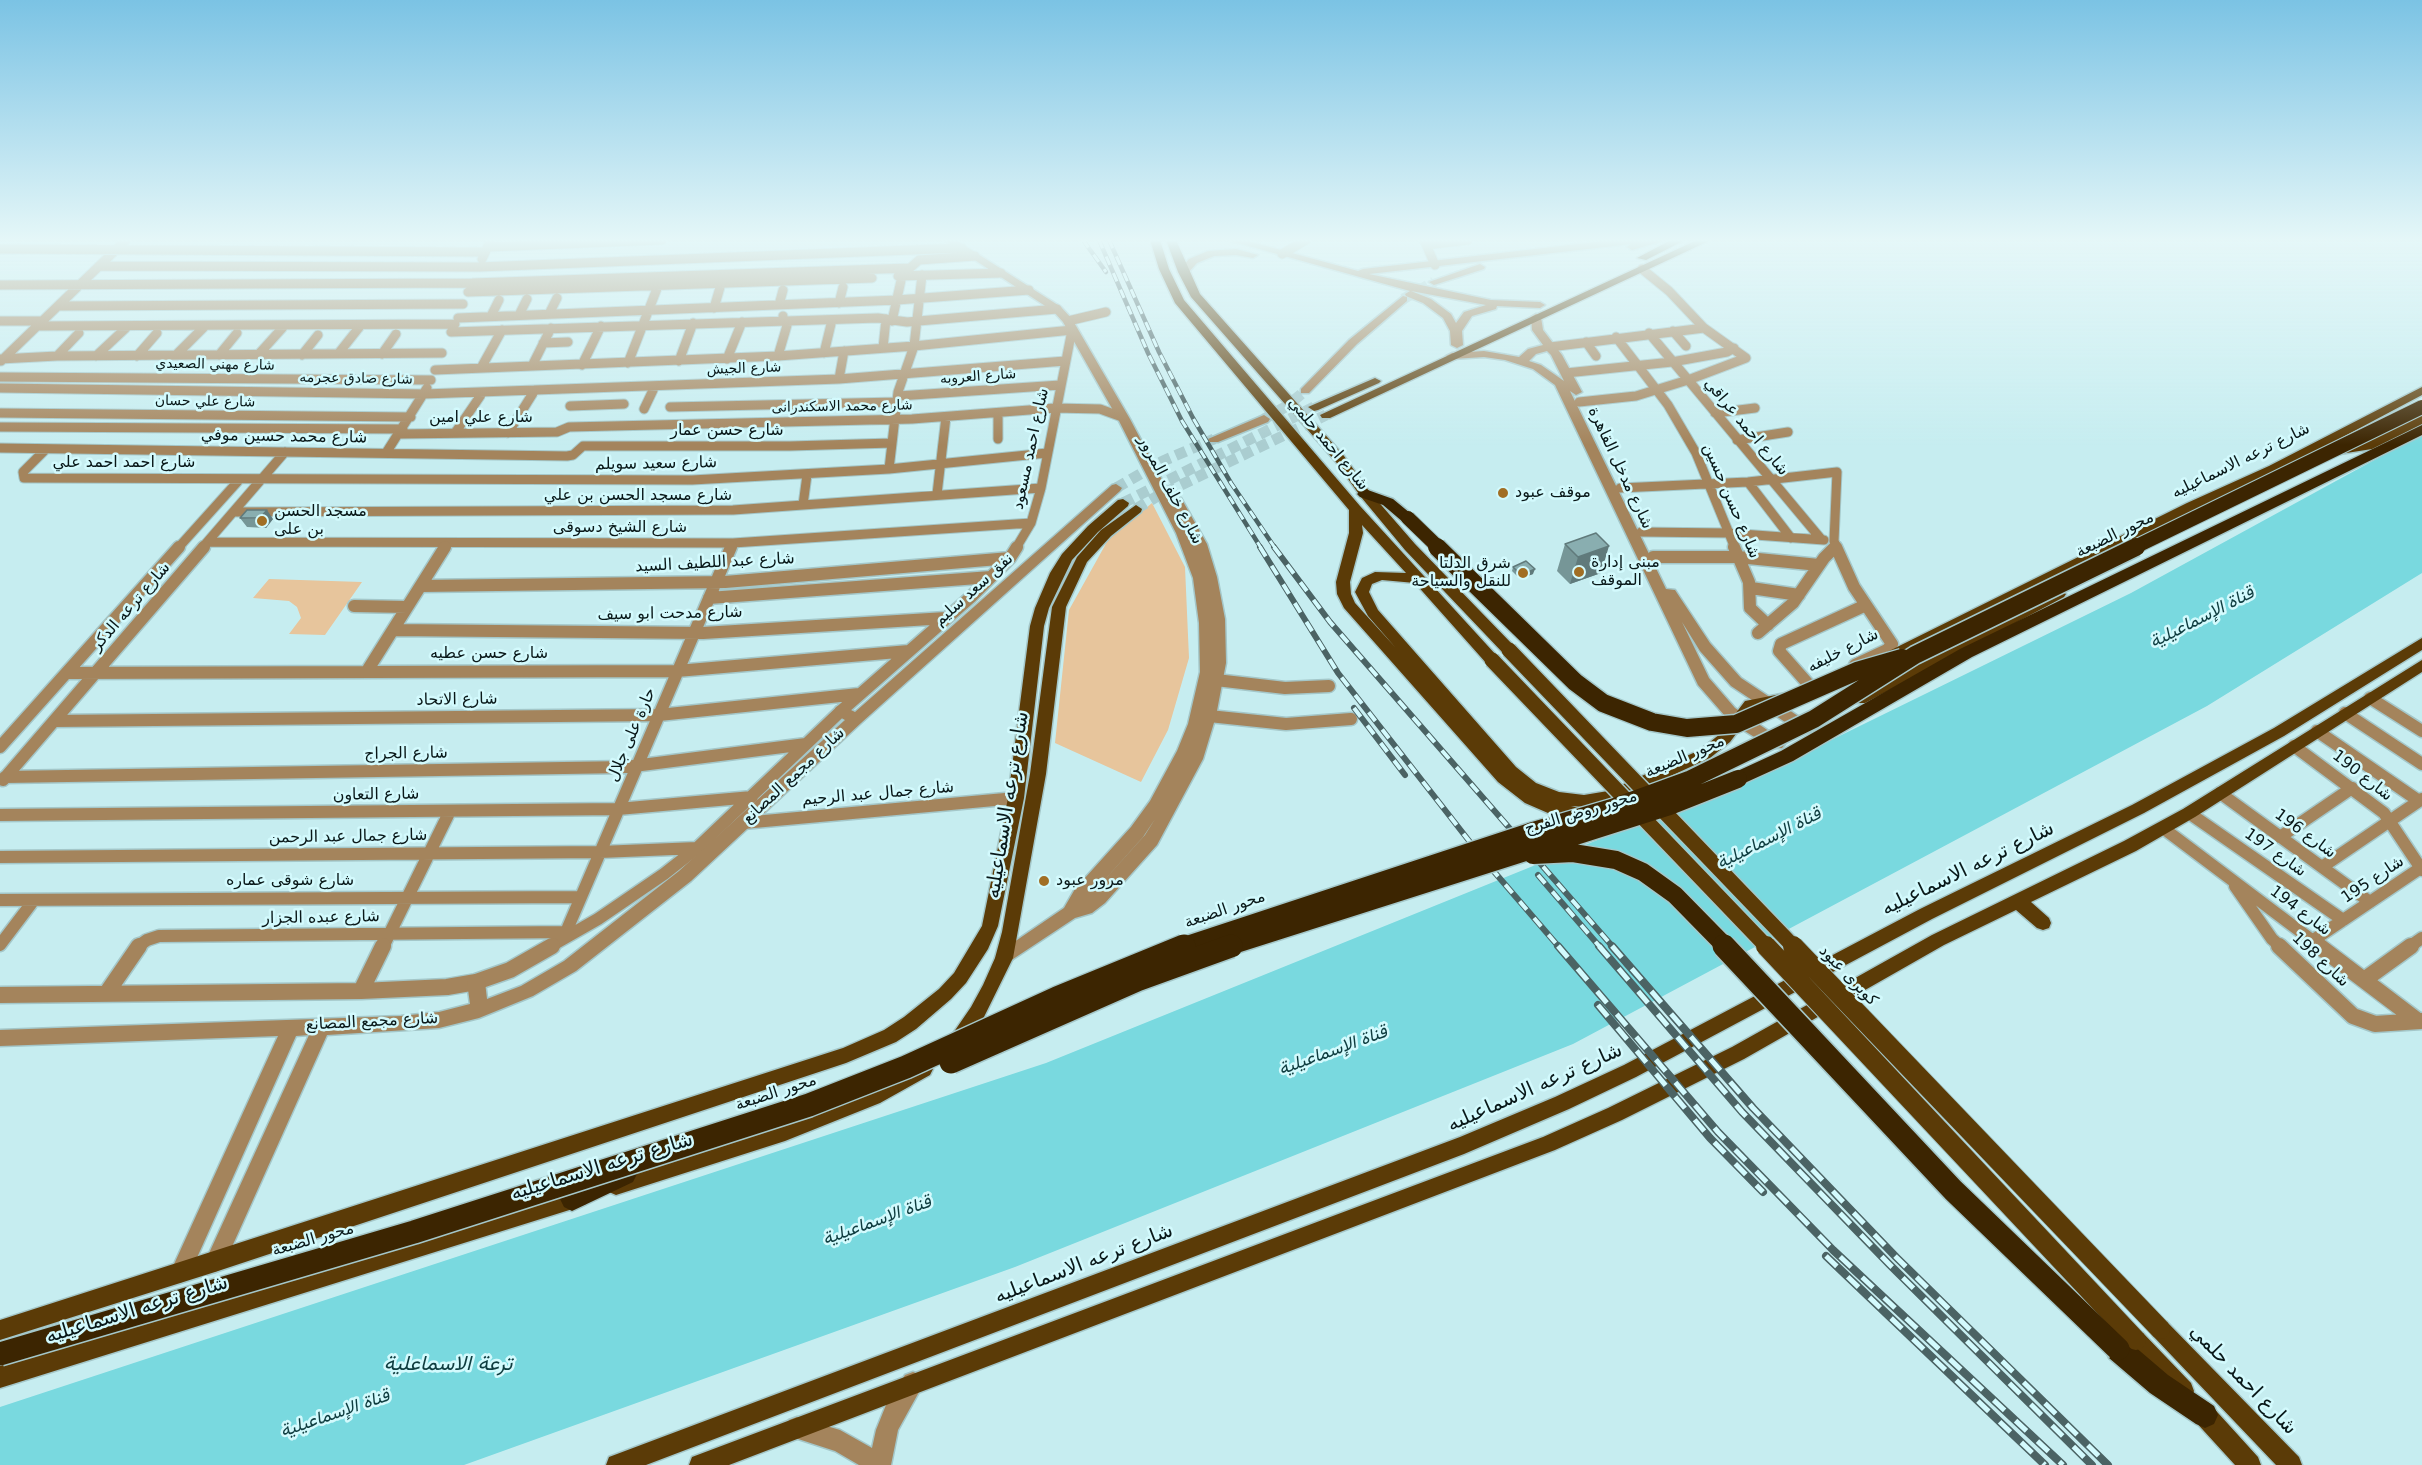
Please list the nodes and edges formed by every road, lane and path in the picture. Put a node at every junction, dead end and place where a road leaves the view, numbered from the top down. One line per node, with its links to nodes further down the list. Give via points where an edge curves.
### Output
1 (56, 308): 38 (street)
2 (462, 308): 39 (street)
3 (495, 308): 30 (street)
4 (523, 308): 29 (street)
5 (552, 308): 28 (street)
6 (582, 308): 28 (street)
7 (629, 308): 24 (street)
8 (702, 308): 24 (street)
9 (783, 308): 34 (street)
10 (826, 308): 31 (street)
11 (894, 308): 32 (street)
12 (919, 308): 35 (street)
13 (1185, 308): 166 (main road, شارع احمد حلمي)
14 (1207, 308): 163 (main road, شارع احمد حلمي, via 1340,459)
15 (1392, 308): 109 (street)
16 (1438, 308): 25 (street)
17 (1454, 308): 25 (street)
18 (1486, 308): 50 (street, via 1473,311)
19 (1526, 308): 26 (street)
20 (1543, 308): 26 (main road)
21 (1545, 308): 26 (main road)
22 (1685, 308): 48 (street)
23 (1056, 309): 35 (street); 46 (street, شارع خلف المرور)
24 (649, 310): 40 (street)
25 (1442, 311): 50 (street)
26 (1538, 311): 64 (street, شارع مدخل القاهرة, via 1538,330); 68 (main road)
27 (1106, 312): 46 (street)
28 (549, 314): 29 (street)
29 (519, 315): 30 (street)
30 (491, 316): 39 (street)
31 (827, 320): 32 (street); 34 (street); 70 (street)
32 (889, 320): 35 (street); 65 (street)
33 (0, 321): 38 (street)
34 (786, 321): 36 (street); 80 (street)
35 (917, 321): 62 (street)
36 (742, 322): 37 (street); 82 (street)
37 (693, 323): 40 (street); 84 (street)
38 (39, 324): 43 (street); 83 (street)
39 (455, 324): 42 (street); 49 (street); 69 (street)
40 (644, 324): 45 (street); 88 (street)
41 (285, 325): 42 (street); 44 (street); 74 (street)
42 (361, 325): 71 (street)
43 (128, 326): 44 (street); 77 (street)
44 (205, 326): 79 (street)
45 (601, 326): 47 (street); 89 (street)
46 (1070, 326): 62 (street); 85 (street, شارع احمد مسعود); 129 (street, شارع خلف المرور)
47 (551, 328): 49 (street); 61 (street)
48 (1704, 328): 51 (street); 66 (street)
49 (502, 330): 92 (street)
50 (1456, 331): 68 (street)
51 (1673, 331): 55 (street); 63 (street)
52 (79, 333): 76 (street)
53 (158, 333): 78 (street)
54 (237, 333): 73 (street)
55 (1649, 333): 58 (street); 87 (street, شارع احمد عراقي)
56 (396, 334): 72 (street)
57 (318, 335): 75 (street)
58 (1616, 337): 60 (street); 91 (street, شارع حسن حسين)
59 (568, 342): 61 (street)
60 (1586, 342): 64 (street); 81 (street)
61 (543, 344): 90 (street)
62 (914, 346): 65 (street); 96 (street)
63 (1686, 346)
64 (1550, 347): 86 (street, via 1532,351); 95 (street, شارع مدخل القاهرة)
65 (883, 348): 67 (street)
66 (1734, 348): 87 (street); 100 (street, via 1746,358)
67 (844, 351): 70 (street); 98 (street)
68 (1455, 351): 86 (street, شارع مدخل القاهرة); 119 (main road); 126 (main road)
69 (442, 353): 72 (street); 94 (street)
70 (825, 353): 80 (street)
71 (339, 354): 72 (street); 75 (street)
72 (382, 354)
73 (219, 355): 74 (street); 79 (street)
74 (258, 355): 75 (street)
75 (302, 355)
76 (57, 356): 77 (street); 83 (street)
77 (96, 356): 78 (street)
78 (137, 356): 79 (street)
79 (176, 356)
80 (778, 356): 82 (street)
81 (1596, 356)
82 (727, 359): 84 (street)
83 (1, 360)
84 (679, 361): 88 (street)
85 (1065, 361): 93 (street, شارع الجيش); 101 (street, شارع احمد مسعود)
86 (1522, 361): 159 (street, شارع مدخل القاهرة, via 1550,375 1564,388)
87 (1672, 362): 91 (street); 100 (street, شارع احمد عراقي)
88 (628, 363): 89 (street)
89 (582, 365): 90 (street)
90 (532, 366): 92 (street)
91 (1638, 366): 95 (street); 107 (street, شارع حسن حسين)
92 (482, 368): 94 (street)
93 (974, 369): 96 (street, شارع الجيش); 106 (street)
94 (435, 370): 99 (street)
95 (1566, 373): 113 (street, شارع مدخل القاهرة)
96 (903, 375): 98 (street, شارع الجيش); 112 (street)
97 (0, 376): 99 (street, شارع مهني الصعيدي)
98 (839, 379): 102 (street, شارع الجيش)
99 (431, 380): 111 (street)
100 (1688, 380): 107 (street); 124 (street, شارع احمد عراقي)
101 (1060, 385): 106 (street, شارع العروبه); 120 (street, شارع احمد مسعود)
102 (655, 386): 104 (street, شارع الجيش); 122 (street)
103 (0, 388): 111 (street, شارع صادق عجرمه)
104 (580, 389): 105 (street, شارع الجيش); 117 (street)
105 (535, 390): 110 (street, شارع الجيش); 140 (street)
106 (973, 390): 112 (street, شارع العروبه)
107 (1656, 390): 113 (street); 160 (street, شارع حسن حسين, via 1677,418)
108 (2422, 390): 212 (main road, شارع ترعه الاسماعيليه, via 2273,470 1829,686 1810,694)
109 (1305, 391)
110 (483, 392): 111 (street, شارع الجيش); 139 (street)
111 (424, 394): 127 (street)
112 (897, 399): 116 (street, شارع العروبه); 132 (street)
113 (1580, 402): 159 (street, شارع مدخل القاهرة)
114 (624, 404): 117 (street)
115 (2422, 404): 147 (main road); 199 (highway, محور الضبعة, bridge)
116 (748, 405): 118 (street, شارع العروبه); 133 (street)
117 (570, 406): 137 (street)
118 (670, 407)
119 (1314, 407)
120 (1055, 408): 125 (street, شارع محمد الاسكندرانى); 129 (street, شارع محمد الاسكندرانى, via 1100,409); 150 (street, شارع احمد مسعود)
121 (1755, 408): 124 (street)
122 (644, 409)
123 (0, 413): 127 (street, شارع علي حسان)
124 (1715, 413): 143 (street, شارع احمد عراقي)
125 (998, 414): 128 (street, شارع محمد الاسكندرانى); 141 (street)
126 (1326, 415)
127 (411, 417): 136 (street)
128 (946, 417): 132 (street, شارع محمد الاسكندرانى); 152 (street)
129 (1122, 417): 205 (street, شارع خلف المرور, via 1137,429 1203,552 1218,619); 257 (street, شارع خلف المرور, via 1196,562 1206,623 1207,672 1195,724 1172,778 1137,832 1081,894)
130 (1264, 419): 142 (street)
131 (2422, 419): 147 (main road, via 2368,446)
132 (895, 420): 133 (street, شارع محمد الاسكندرانى); 144 (street)
133 (740, 423): 137 (street, شارع محمد الاسكندرانى, via 569,426)
134 (0, 427): 136 (street, شارع علي امين)
135 (2422, 429): 246 (highway, محور روض الفرج, bridge, via 1966,653 1787,756 1738,779 1670,806)
136 (402, 431): 139 (street, شارع علي امين); 149 (street)
137 (559, 431): 140 (street, شارع علي امين)
138 (1788, 432): 143 (street)
139 (455, 433): 140 (street, شارع علي امين)
140 (508, 433)
141 (998, 439)
142 (1214, 440)
143 (1737, 440): 157 (street, شارع احمد عراقي)
144 (892, 443): 151 (street, شارع حسن عمار, via 583,446); 153 (street)
145 (0, 448): 146 (street, شارع محمد حسين موفي)
146 (46, 449): 148 (street, شارع محمد حسين موفي); 155 (street, شارع احمد احمد علي, via 23,472 24,478)
147 (2340, 450): 220 (main road, شارع ترعه الاسماعيليه)
148 (285, 452): 149 (street, شارع محمد حسين موفي); 156 (street, شارع ترعه الدكر)
149 (386, 453): 151 (street, شارع محمد حسين موفي)
150 (1047, 453): 152 (street, شارع سعيد سويلم); 161 (street, شارع احمد مسعود)
151 (567, 456)
152 (941, 464): 153 (street, شارع سعيد سويلم); 162 (street)
153 (889, 469): 154 (street, شارع سعيد سويلم)
154 (807, 475): 156 (street, شارع سعيد سويلم, via 652,480); 165 (street)
155 (240, 478): 156 (street, شارع احمد احمد علي); 203 (street, شارع ترعه الدكر)
156 (264, 479): 167 (street, شارع ترعه الدكر)
157 (1771, 480): 158 (street); 172 (street, شارع احمد عراقي); 176 (street, via 1837,472)
158 (1748, 482): 160 (street); 171 (street)
159 (1609, 485): 160 (street); 169 (street, شارع مدخل القاهرة); 209 (street, شارع مدخل القاهرة)
160 (1710, 485): 170 (street, شارع حسن حسين)
161 (1041, 488): 162 (street, شارع مسجد الحسن بن علي); 168 (street, شارع احمد مسعود)
162 (937, 494): 165 (street, شارع مسجد الحسن بن علي)
163 (1365, 494): 197 (main road, شارع احمد حلمي); 199 (highway, bridge, via 1388,502 1408,518 1582,688 1610,707 1652,722 1704,728 1736,724 1857,671)
164 (1125, 500): 215 (street, نفق سعد سليم); 233 (main road, شارع ترعه الاسماعيليه, via 1067,557 1042,608); 265 (main road, شارع ترعه الاسماعيليه, via 1106,533 1082,560 1059,607 1038,774)
165 (803, 505): 167 (street, شارع مسجد الحسن بن علي, via 733,510)
166 (1355, 509): 182 (main road, شارع احمد حلمي); 224 (main road, شارع ترعه الاسماعيليه, via 1356,533 1343,582 1346,599 1464,737 1503,778 1531,799 1566,812 1621,811)
167 (234, 512): 173 (street, شارع ترعه الدكر)
168 (1031, 524): 174 (street, شارع الشيخ دسوقى); 179 (street, شارع احمد مسعود)
169 (1641, 532): 170 (street); 177 (street, شارع مدخل القاهرة)
170 (1728, 534): 171 (street); 178 (street, شارع حسن حسين)
171 (1791, 538): 172 (street)
172 (1821, 540): 176 (street)
173 (208, 542): 175 (street, شارع الشيخ دسوقى); 204 (street, شارع ترعه الدكر)
174 (733, 543): 175 (street, شارع الشيخ دسوقى); 183 (street, حارة على جلال)
175 (447, 544): 184 (street)
176 (1835, 544): 180 (street); 188 (street, شارع خليفه)
177 (1653, 557): 178 (street); 206 (street, شارع مدخل القاهرة, via 1690,626)
178 (1738, 557): 180 (street); 185 (street, شارع حسن حسين)
179 (1010, 558): 181 (street, شارع احمد مسعود); 183 (street, شارع عبد اللطيف السيد)
180 (1819, 564): 186 (street)
181 (992, 577): 187 (street); 191 (street, شارع احمد مسعود)
182 (1417, 579): 217 (main road, شارع ترعه الاسماعيليه, via 1391,574 1375,576 1367,581 1362,592 1373,613 1511,771 1543,794 1570,801 1610,796 1705,754 1725,738); 281 (main road, شارع احمد حلمي, bridge, via 1768,948)
183 (715, 583): 184 (street, شارع عبد اللطيف السيد); 187 (street, حارة على جلال)
184 (421, 586): 190 (street)
185 (1751, 588): 186 (street); 192 (street, شارع حسن حسين, via 1750,609)
186 (1799, 595): 192 (street)
187 (709, 598): 194 (street, حارة على جلال)
188 (1866, 605): 208 (street, شارع خليفه, via 1889,636 1890,648); 208 (street, via 1779,647)
189 (354, 606): 190 (street)
190 (407, 607): 193 (street)
191 (946, 618): 194 (street, شارع مدحت ابو سيف); 198 (street, شارع احمد مسعود)
192 (1768, 625): 195 (street)
193 (393, 630): 194 (street, شارع مدحت ابو سيف); 201 (street)
194 (694, 633): 202 (street, حارة على جلال)
195 (1758, 633)
196 (2422, 643): 287 (main road, شارع ترعه الاسماعيليه, via 2279,732 2138,809 1562,1103 1464,1145)
197 (1509, 650): 279 (main road, كوبرى عبود, bridge)
198 (909, 651): 202 (street, شارع حسن عطيه); 210 (street, شارع احمد مسعود)
199 (1915, 655): 282 (highway, محور الضبعة, bridge, via 1814,719 1689,780 1182,947 819,1101 414,1232)
200 (2420, 668): 211 (main road)
201 (367, 671): 202 (street, شارع حسن عطيه); 204 (street, شارع حسن عطيه)
202 (677, 671): 214 (street, حارة على جلال)
203 (68, 673): 204 (street, شارع حسن عطيه); 226 (street, شارع ترعه الدكر)
204 (95, 674): 219 (street, شارع ترعه الدكر)
205 (1216, 680): 207 (street, via 1285,688); 216 (street, شارع خلف المرور)
206 (1736, 682): 209 (street); 212 (street, شارع مدخل القاهرة)
207 (1329, 686)
208 (1810, 686): 212 (street, شارع خليفه)
209 (1708, 689): 217 (street, شارع مدخل القاهرة)
210 (859, 694): 214 (street, شارع الاتحاد); 215 (street, شارع احمد مسعود)
211 (2370, 698): 213 (main road); 222 (street)
212 (1764, 702): 217 (main road, شارع ترعه الاسماعيليه, via 1745,709); 220 (street, شارع مدخل القاهرة)
213 (2345, 713): 221 (main road); 227 (street)
214 (659, 715): 219 (street, شارع الاتحاد); 228 (street, حارة على جلال)
215 (849, 715): 223 (street, شارع مجمع المصانع); 240 (street, شارع مجمع المصانع)
216 (1209, 716): 218 (street, via 1287,724); 257 (street, شارع خلف المرور, via 1184,784 1151,840 1099,898)
217 (1739, 719): 224 (street, شارع مدخل القاهرة)
218 (1351, 720)
219 (54, 721): 229 (street, شارع ترعه الدكر)
220 (1805, 728): 224 (main road, شارع ترعه الاسماعيليه)
221 (2317, 731): 225 (main road); 234 (street)
222 (2422, 731)
223 (806, 744): 228 (street, شارع الجراج); 232 (street, شارع مجمع المصانع)
224 (1777, 744)
225 (2294, 746): 230 (street, شارع 190); 231 (main road)
226 (0, 747)
227 (2422, 764)
228 (636, 766): 229 (street, شارع الجراج); 235 (street, حارة على جلال)
229 (3, 780)
230 (2352, 788): 239 (street, شارع 190); 242 (street)
231 (2220, 793): 237 (main road); 242 (street, شارع 196)
232 (752, 797): 235 (street, شارع التعاون); 243 (street, شارع مجمع المصانع)
233 (1016, 798): 240 (street, شارع جمال عبد الرحيم); 277 (main road, شارع ترعه الاسماعيليه, via 995,908 982,944 945,994 890,1035 846,1055)
234 (2421, 800): 239 (street)
235 (618, 809): 236 (street, شارع التعاون); 244 (street, حارة على جلال)
236 (450, 811): 238 (street, شارع التعاون); 245 (street)
237 (2189, 813): 241 (main road); 258 (street, شارع 197)
238 (0, 815)
239 (2390, 821): 248 (street); 249 (street, شارع 190)
240 (743, 823): 271 (street, شارع مجمع المصانع, via 685,876 570,966 527,991)
241 (2163, 828): 250 (street, شارع 194); 255 (main road)
242 (2280, 837): 248 (street, شارع 196)
243 (697, 848): 244 (street, شارع جمال عبد الرحمن); 261 (street, شارع مجمع المصانع, via 632,897)
244 (600, 852): 245 (street, شارع جمال عبد الرحمن); 252 (street, حارة على جلال)
245 (429, 853): 247 (street, شارع جمال عبد الرحمن); 251 (street)
246 (1507, 856): 276 (highway, محور روض الفرج, bridge, via 1184,962 886,1089 636,1169); 281 (highway, bridge, via 1601,856 1643,872 1675,895 1953,1190)
247 (0, 857)
248 (2322, 867): 256 (street, شارع 196)
249 (2422, 868): 256 (street, شارع 195)
250 (2230, 879): 263 (street, شارع 194); 272 (street, شارع 198, via 2272,939 2353,1016 2374,1024)
251 (408, 897): 252 (street, شارع شوقى عماره); 254 (street, شارع شوقى عماره); 260 (street)
252 (580, 897): 261 (street, حارة على جلال)
253 (0, 900): 254 (street, شارع شوقى عماره)
254 (34, 900): 264 (street)
255 (2017, 901): 259 (main road); 284 (main road, via 1897,962 1738,1053 1605,1119)
256 (2370, 902): 258 (street, شارع 195)
257 (1070, 913): 265 (street, شارع خلف المرور)
258 (2343, 920): 263 (street, شارع 195)
259 (2043, 924)
260 (389, 934): 261 (street, شارع عبده الجزار); 268 (street); 269 (street, شارع عبده الجزار, via 153,937 136,948)
261 (564, 937): 267 (street, شارع مجمع المصانع, via 528,961)
262 (2422, 938): 266 (street)
263 (2312, 941): 266 (street, شارع 194)
264 (0, 945)
265 (1004, 958): 276 (main road, شارع ترعه الاسماعيليه, via 960,1039 934,1063 904,1081 785,1132)
266 (2364, 980): 272 (street, شارع 194)
267 (476, 982): 268 (street, شارع مجمع المصانع, via 421,990); 271 (street)
268 (361, 991): 269 (street, شارع مجمع المصانع)
269 (106, 994): 270 (street, شارع مجمع المصانع)
270 (0, 995)
271 (479, 1010): 273 (street, شارع مجمع المصانع, via 401,1024)
272 (2420, 1021)
273 (322, 1026): 274 (street, شارع مجمع المصانع); 277 (street)
274 (291, 1027): 275 (street, شارع مجمع المصانع); 278 (street)
275 (0, 1038)
276 (572, 1199): 283 (main road, شارع ترعه الاسماعيليه)
277 (215, 1262): 278 (main road, شارع ترعه الاسماعيليه)
278 (180, 1273): 280 (main road, شارع ترعه الاسماعيليه)
279 (2160, 1329): 291 (main road, شارع احمد حلمي)
280 (0, 1330)
281 (2127, 1344): 285 (highway, via 2159,1384)
282 (0, 1354)
283 (0, 1377)
284 (912, 1383): 286 (main road); 289 (street, via 890,1421)
285 (2205, 1415): 290 (main road)
286 (797, 1428): 288 (main road); 289 (street, via 840,1441)
287 (617, 1465)
288 (700, 1465)
289 (880, 1465)
290 (2250, 1465)
291 (2290, 1465)

